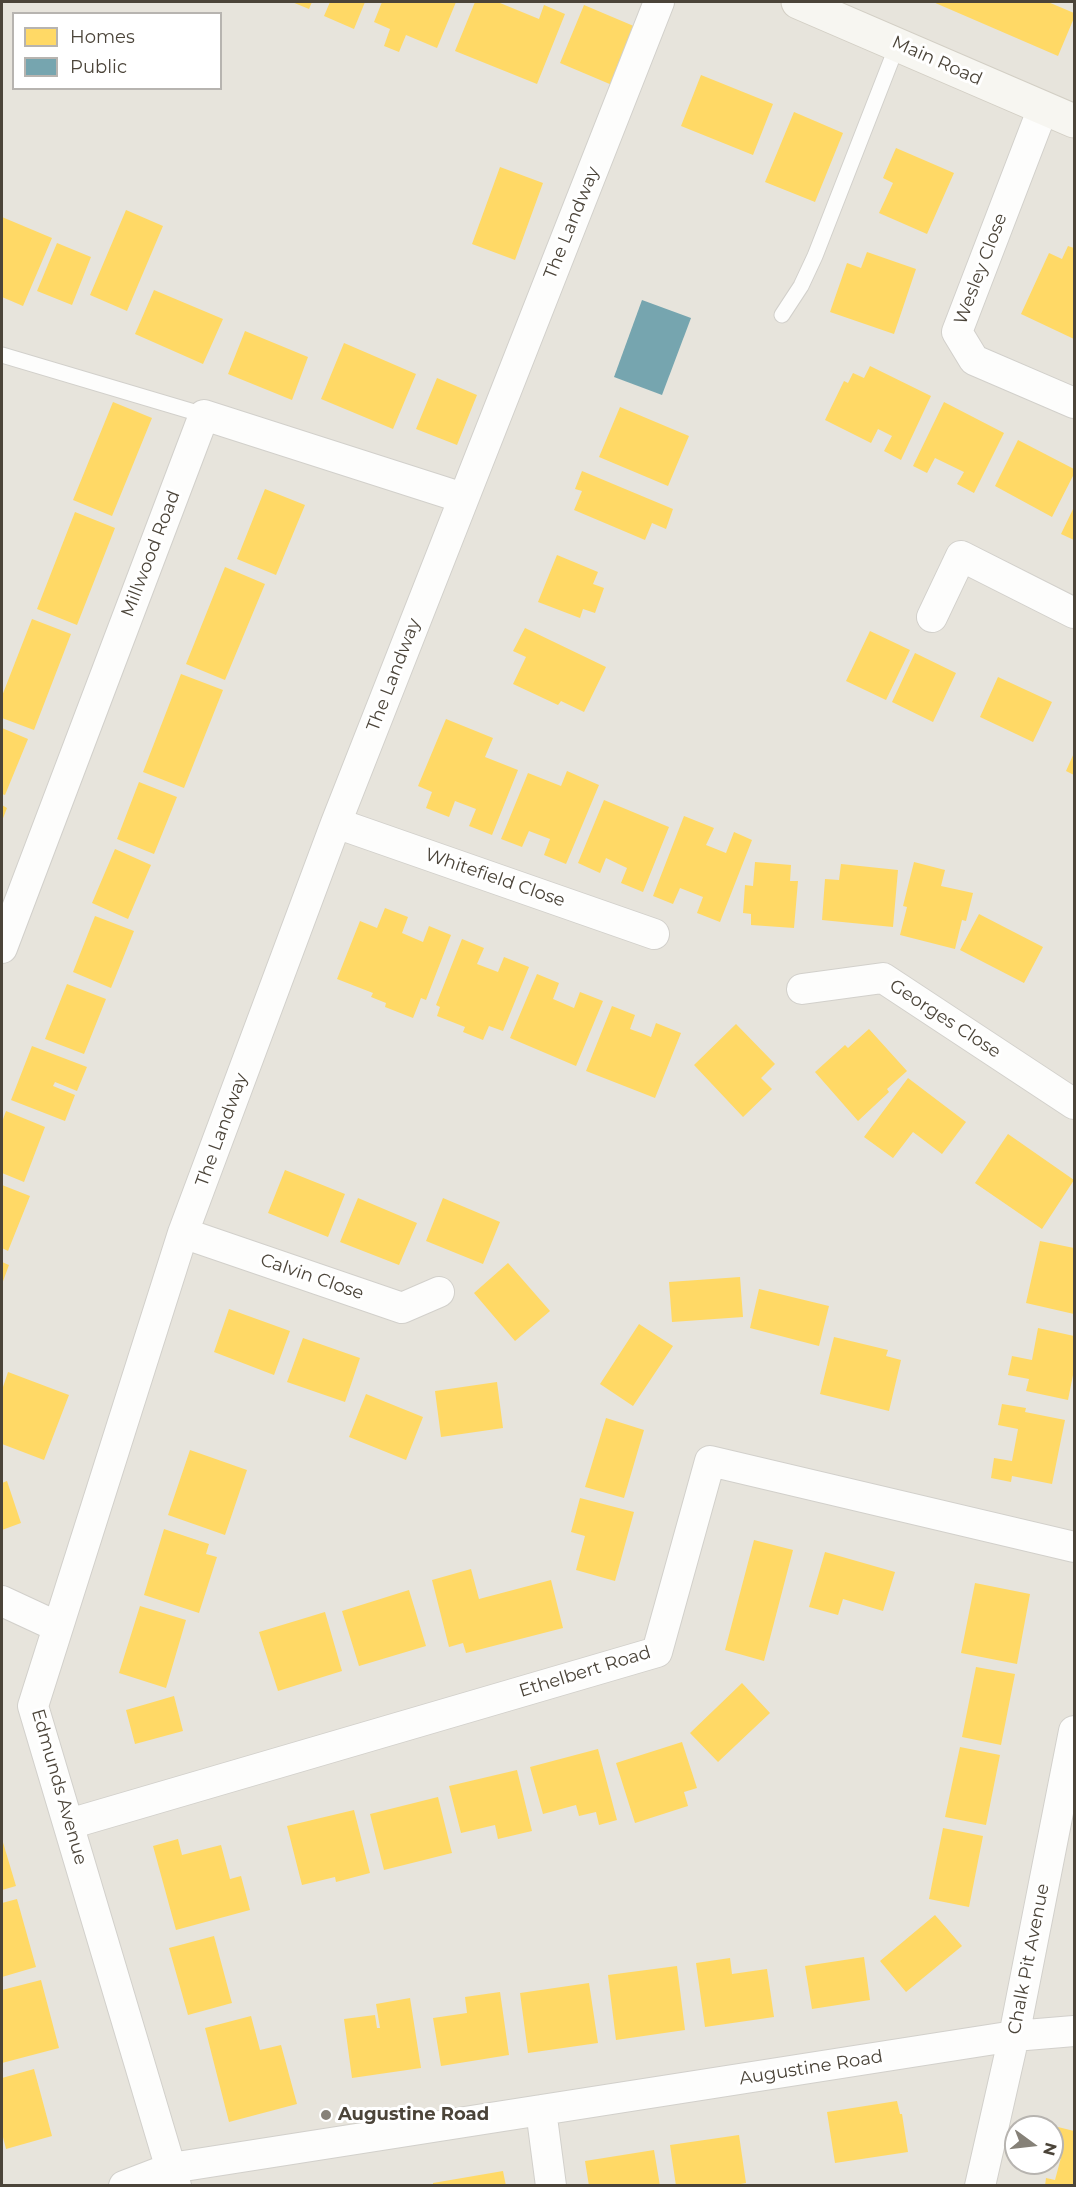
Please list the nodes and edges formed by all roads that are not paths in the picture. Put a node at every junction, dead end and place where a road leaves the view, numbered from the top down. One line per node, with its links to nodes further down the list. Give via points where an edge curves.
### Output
1 (659, 2): 10 (street, The Landway)
2 (798, 2): 3 (street, Main Road)
3 (898, 43): 4 (street, Main Road); 6 (lane, via 815,255)
4 (1043, 108): 5 (street, Main Road); 8 (street, Wesley Close, via 957,332 974,360)
5 (1074, 122)
6 (782, 315)
7 (2, 355): 9 (lane)
8 (1074, 403)
9 (204, 415): 10 (street); 15 (street, Millwood Road)
10 (463, 498): 13 (street, The Landway)
11 (1074, 613): 12 (street, via 962,556)
12 (932, 617)
13 (336, 823): 14 (street, Whitefield Close); 18 (street, The Landway)
14 (654, 934)
15 (2, 948)
16 (802, 989): 17 (street, Georges Close, via 883,978)
17 (1074, 1104)
18 (183, 1233): 19 (street, Calvin Close, via 402,1308); 20 (street, The Landway)
19 (439, 1292)
20 (145, 1355): 23 (street, Edmunds Avenue)
21 (1074, 1547): 25 (street, Ethelbert Road, via 710,1461 657,1652)
22 (2, 1601): 23 (street)
23 (58, 1627): 25 (street, Edmunds Avenue, via 33,1706)
24 (1074, 1731): 27 (street, Chalk Pit Avenue)
25 (69, 1824): 29 (street, Edmunds Avenue)
26 (1074, 2031): 27 (street, Augustine Road)
27 (1014, 2036): 28 (street, Augustine Road); 32 (street, Chalk Pit Avenue)
28 (541, 2110): 29 (street, Augustine Road); 31 (street)
29 (174, 2177): 30 (street, Augustine Road)
30 (124, 2186)
31 (551, 2186)
32 (980, 2186)

